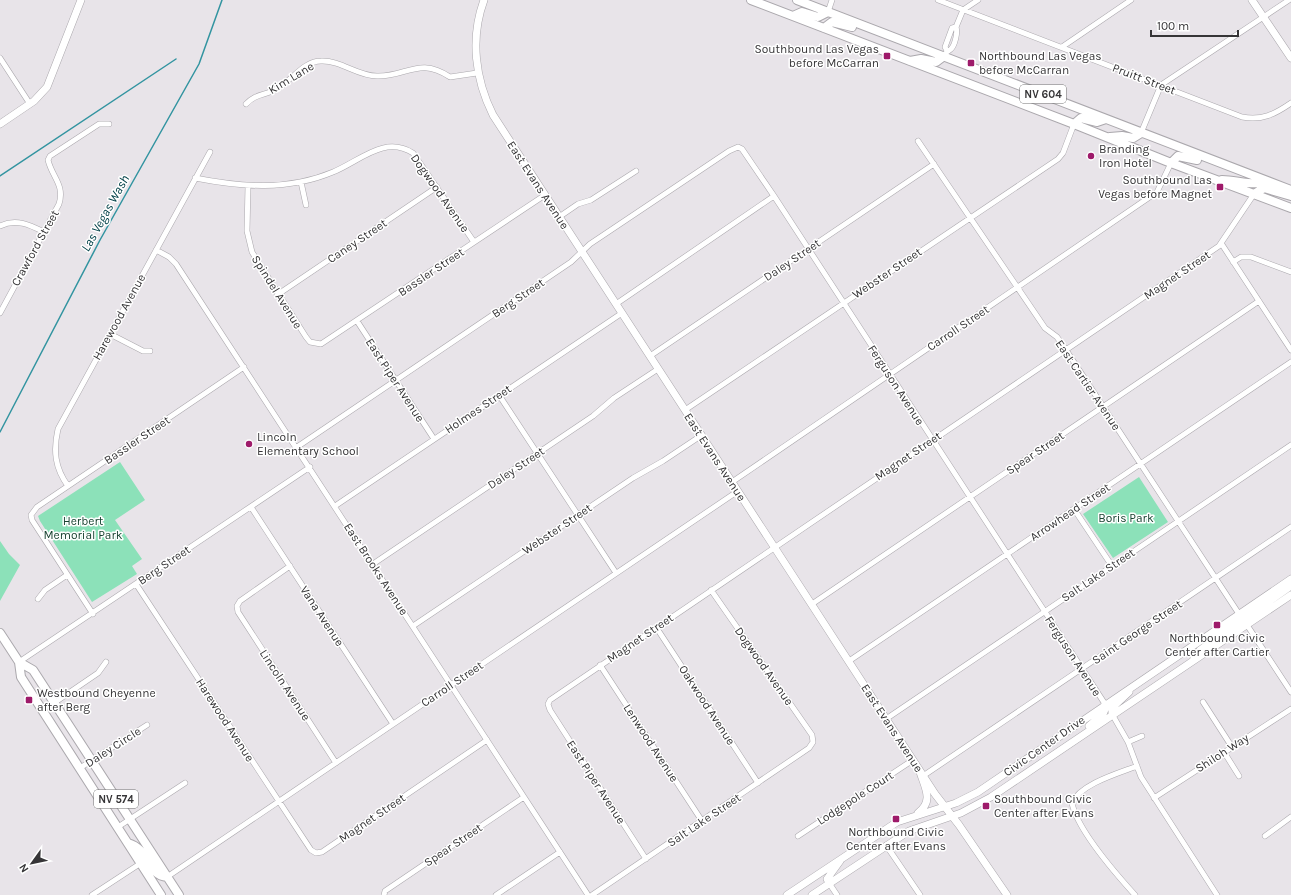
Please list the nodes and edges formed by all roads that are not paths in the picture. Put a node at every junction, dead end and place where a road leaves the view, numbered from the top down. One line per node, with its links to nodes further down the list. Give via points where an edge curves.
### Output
1 (82, 0): 25 (main road, via 54,73 47,87)
2 (484, 0): 22 (main road, East Evans Avenue, via 477,25 475,55)
3 (751, 0): 13 (main road, NV 604)
4 (797, 0): 12 (main road, NV 604)
5 (832, 0): 12 (street)
6 (938, 0): 11 (street, Pruitt Street)
7 (978, 0): 11 (street)
8 (1131, 0): 17 (street)
9 (1252, 0): 14 (main road)
10 (1289, 0): 14 (street)
11 (963, 10): 17 (street, Pruitt Street); 18 (street, via 956,27 952,28)
12 (828, 12): 13 (main road, via 818,16 802,12); 15 (main road, NV 604)
13 (793, 16): 16 (main road, NV 604)
14 (1264, 17): 20 (main road); 23 (street)
15 (862, 26): 16 (main road, via 855,28 832,22); 18 (main road, NV 604)
16 (824, 28): 21 (main road, NV 604)
17 (1062, 47): 23 (street, Pruitt Street)
18 (945, 53): 21 (main road, via 936,62 921,59); 27 (main road, NV 604)
19 (0, 58): 25 (street)
20 (1291, 58)
21 (910, 61): 30 (main road, NV 604)
22 (478, 73): 26 (street, Kim Lane, via 450,77 428,67 410,68 389,76 376,76 321,61 309,64 278,88 253,96); 48 (main road, East Evans Avenue, via 493,115)
23 (1161, 85): 24 (street, Pruitt Street, via 1242,117 1254,119 1277,113); 31 (street)
24 (1291, 103)
25 (30, 104): 28 (main road)
26 (246, 104)
27 (1106, 119): 30 (main road, via 1097,122 1080,118); 31 (main road, NV 604)
28 (0, 124)
29 (109, 124): 56 (street, Crawford Street, via 99,124 50,156 50,169 60,185 61,197)
30 (1074, 124): 32 (main road, NV 604); 54 (street, Webster Street, via 1058,159)
31 (1141, 133): 32 (main road, via 1133,138); 36 (main road, NV 604)
32 (1109, 138): 37 (main road, NV 604)
33 (918, 141): 38 (street, East Cartier Avenue)
34 (738, 147): 49 (street, Ferguson Avenue); 61 (street, Berg Street, via 590,244)
35 (210, 152): 40 (street, Harewood Avenue)
36 (1205, 158): 37 (main road, via 1197,160 1178,156); 42 (main road, NV 604)
37 (1171, 163): 41 (main road, NV 604); 64 (street, Carroll Street, via 1157,192)
38 (934, 164): 54 (street, East Cartier Avenue); 59 (street, Daley Street)
39 (636, 171): 53 (street)
40 (195, 178): 44 (street, Dogwood Avenue); 60 (street, Harewood Avenue)
41 (1217, 180): 42 (main road, via 1236,180 1252,184 1261,183); 47 (main road, NV 604)
42 (1263, 180): 46 (main road, NV 604)
43 (300, 182): 44 (street, Dogwood Avenue); 45 (street, Dogwood Avenue, via 327,175 378,149 396,146 404,147 413,153); 51 (street)
44 (248, 186): 65 (street, Spindel Avenue, via 246,231 252,252)
45 (437, 187): 57 (street, Dogwood Avenue); 65 (street, Caney Street)
46 (1291, 190)
47 (1254, 194): 50 (main road, via 1264,188); 52 (main road, NV 604); 58 (street, Magnet Street)
48 (545, 195): 53 (main road, East Evans Avenue); 57 (street, Bassler Street)
49 (774, 196): 59 (street, Ferguson Avenue); 68 (street)
50 (1291, 196)
51 (306, 205)
52 (1291, 208)
53 (559, 217): 61 (main road, East Evans Avenue)
54 (970, 218): 64 (street, East Cartier Avenue); 67 (street, Webster Street)
55 (0, 226): 56 (street, via 12,222 29,224)
56 (44, 232): 69 (street, Crawford Street)
57 (474, 242): 71 (street, Bassler Street)
58 (1221, 243): 62 (street); 74 (street, Magnet Street)
59 (808, 249): 67 (street, Ferguson Avenue); 77 (street, Daley Street)
60 (156, 250): 72 (street, Harewood Avenue); 79 (street, East Brooks Avenue, via 176,264)
61 (582, 252): 68 (main road, East Evans Avenue); 82 (street, Berg Street)
62 (1233, 262): 63 (street, via 1241,257 1251,257); 66 (street)
63 (1291, 272)
64 (1017, 288): 74 (street, East Cartier Avenue, via 1045,328 1057,337); 81 (street, Carroll Street)
65 (277, 295): 73 (street, Spindel Avenue, via 306,337)
66 (1259, 302): 75 (street); 84 (street, Spear Street)
67 (843, 303): 81 (street, Ferguson Avenue); 85 (street, Webster Street)
68 (616, 304): 70 (main road, East Evans Avenue)
69 (0, 313)
70 (622, 313): 77 (main road, East Evans Avenue); 83 (street, Holmes Street)
71 (357, 321): 73 (street, Bassler Street, via 322,344); 82 (street, East Piper Avenue)
72 (110, 334): 76 (street, via 143,351); 95 (street, Harewood Avenue, via 58,429 55,459 60,476)
73 (315, 344)
74 (1066, 350): 84 (street, East Cartier Avenue); 88 (street, Magnet Street)
75 (1291, 350)
76 (150, 351)
77 (650, 356): 80 (main road, East Evans Avenue)
78 (1291, 362): 92 (street, Arrowhead Street)
79 (244, 367): 90 (street, East Brooks Avenue); 95 (street, Bassler Street)
80 (658, 369): 85 (main road, East Evans Avenue); 91 (street, Daley Street)
81 (889, 374): 88 (street, Ferguson Avenue); 94 (street, Carroll Street)
82 (396, 381): 87 (street, East Piper Avenue); 90 (street, Berg Street)
83 (499, 395): 87 (street, Holmes Street); 91 (street)
84 (1104, 407): 92 (street, East Cartier Avenue); 97 (street, Spear Street)
85 (685, 410): 86 (main road, East Evans Avenue)
86 (702, 435): 94 (main road, East Evans Avenue); 101 (street, Webster Street)
87 (434, 439): 98 (street, Holmes Street)
88 (932, 440): 97 (street, Ferguson Avenue); 104 (street, Magnet Street)
89 (1291, 445): 102 (street, Salt Lake Street)
90 (297, 448): 93 (street, East Brooks Avenue)
91 (538, 453): 101 (street); 106 (street, Daley Street)
92 (1141, 464): 100 (street, Arrowhead Street); 102 (street, East Cartier Avenue)
93 (310, 467): 98 (street, East Brooks Avenue); 99 (street, Berg Street)
94 (732, 482): 96 (main road, East Evans Avenue)
95 (68, 486): 110 (street, Bassler Street, via 37,507 31,515)
96 (738, 490): 104 (main road, East Evans Avenue); 109 (street, Carroll Street)
97 (970, 497): 105 (street, Ferguson Avenue); 118 (street, Spear Street)
98 (335, 506): 106 (street, East Brooks Avenue)
99 (251, 507): 107 (street, Vana Avenue); 113 (street, Berg Street)
100 (1074, 509): 105 (street, Arrowhead Street); 108 (street)
101 (578, 515): 109 (street); 123 (street, Webster Street)
102 (1178, 521): 108 (street, Salt Lake Street); 111 (street, East Cartier Avenue)
103 (1291, 527): 111 (street, Saint George Street)
104 (774, 547): 115 (street, Magnet Street); 118 (main road, East Evans Avenue)
105 (1007, 554): 119 (street, Ferguson Avenue); 126 (street, Arrowhead Street)
106 (373, 564): 123 (street, East Brooks Avenue)
107 (290, 566): 142 (street, Vana Avenue); 153 (street, Lincoln Avenue, via 240,601 237,606 238,612)
108 (1112, 566): 119 (street, Salt Lake Street)
109 (616, 573): 133 (street, Carroll Street)
110 (67, 575): 117 (street, via 45,590); 120 (street)
111 (1216, 578): 121 (street, East Cartier Avenue); 131 (street, Saint George Street)
112 (1291, 579): 121 (main road, Civic Center Drive)
113 (136, 584): 120 (street, Berg Street); 162 (street, Harewood Avenue)
114 (1291, 586): 122 (main road, via 1247,617)
115 (711, 590): 124 (street, Magnet Street); 147 (street, Dogwood Avenue, via 812,735)
116 (1291, 595): 122 (main road, Civic Center Drive)
117 (38, 599)
118 (812, 604): 126 (main road, East Evans Avenue)
119 (1045, 612): 131 (street, Ferguson Avenue); 141 (street, Salt Lake Street)
120 (93, 614): 128 (street, Berg Street)
121 (1239, 614): 127 (main road, via 1240,621 1194,655); 132 (main road, Civic Center Drive)
122 (1247, 625): 127 (main road, Civic Center Drive); 134 (street)
123 (413, 626): 133 (street, East Brooks Avenue)
124 (656, 627): 130 (street, Magnet Street); 159 (street, Oakwood Avenue)
125 (0, 633): 128 (main road, NV 574)
126 (849, 661): 141 (main road, East Evans Avenue)
127 (1193, 661): 140 (main road, Civic Center Drive)
128 (18, 662): 136 (main road, NV 574, via 32,670); 155 (main road, NV 574, via 21,677)
129 (106, 662): 136 (street, via 98,673)
130 (600, 665): 137 (street, Magnet Street); 168 (street, Lenwood Avenue)
131 (1082, 669): 138 (street, Ferguson Avenue); 156 (street, Saint George Street)
132 (1140, 680): 138 (main road, Civic Center Drive); 140 (main road, via 1112,708)
133 (451, 685): 142 (street, Carroll Street); 146 (street, East Brooks Avenue)
134 (1291, 692)
135 (1203, 702): 149 (street)
136 (54, 703): 152 (main road, NV 574)
137 (548, 704): 176 (street, East Piper Avenue)
138 (1105, 704): 145 (main road, via 1103,714); 163 (main road, Civic Center Drive, via 978,792)
139 (1291, 708): 149 (street, Shiloh Way)
140 (1112, 714): 145 (main road, Civic Center Drive); 148 (street)
141 (886, 719): 151 (main road, East Evans Avenue)
142 (393, 724): 153 (street, Carroll Street)
143 (147, 725): 152 (street, Daley Circle)
144 (1142, 736): 148 (street)
145 (1079, 737): 164 (main road, Civic Center Drive, via 987,800)
146 (487, 740): 160 (street, East Brooks Avenue); 175 (street, Magnet Street, via 322,852)
147 (813, 742): 159 (street, Salt Lake Street, via 809,748)
148 (1128, 742): 154 (street)
149 (1232, 747): 150 (street, Shiloh Way)
150 (1224, 752): 157 (street); 161 (street, Shiloh Way)
151 (913, 760): 156 (main road, East Evans Avenue); 170 (street, Lodgepole Court)
152 (91, 761): 155 (street, Daley Circle); 167 (main road, NV 574)
153 (336, 763): 162 (street, Carroll Street)
154 (1137, 766): 161 (street); 193 (street, via 1102,780 1079,793 1072,803 1075,814 1113,870)
155 (80, 768): 169 (main road, NV 574)
156 (922, 774): 163 (main road, East Evans Avenue); 166 (main road, via 928,802 923,810)
157 (1239, 776)
158 (185, 783): 167 (street)
159 (758, 783): 168 (street, Salt Lake Street)
160 (524, 796): 174 (street, East Brooks Avenue); 184 (street, Spear Street, via 385,891)
161 (1154, 798): 194 (street)
162 (278, 802): 175 (street, Harewood Avenue, via 311,850); 179 (street, Carroll Street)
163 (944, 806): 164 (main road, East Evans Avenue); 166 (main road, Civic Center Drive)
164 (952, 816): 173 (main road, Civic Center Drive, via 909,831); 192 (main road, East Evans Avenue)
165 (1291, 817): 171 (street)
166 (910, 818): 177 (main road, Civic Center Drive, via 898,822)
167 (129, 819): 169 (street); 179 (main road, NV 574)
168 (702, 821): 176 (street, Salt Lake Street)
169 (118, 827): 172 (main road, NV 574)
170 (798, 836)
171 (1264, 836)
172 (128, 843): 178 (main road, NV 574); 179 (main road, via 141,850 156,873)
173 (886, 845): 180 (main road, Civic Center Drive); 191 (street)
174 (560, 852): 185 (street); 186 (street, East Brooks Avenue)
175 (316, 853)
176 (646, 858): 187 (street, Salt Lake Street)
177 (842, 858): 180 (main road, via 829,875); 188 (main road, Civic Center Drive)
178 (141, 863): 181 (street); 182 (main road, NV 574)
179 (167, 877): 183 (main road, NV 574)
180 (829, 883): 189 (main road, Civic Center Drive); 190 (street)
181 (92, 895)
182 (161, 895)
183 (179, 895)
184 (384, 895)
185 (496, 895)
186 (588, 895)
187 (592, 895)
188 (787, 895)
189 (812, 895)
190 (837, 895)
191 (920, 895)
192 (1007, 895)
193 (1135, 895)
194 (1217, 895)

